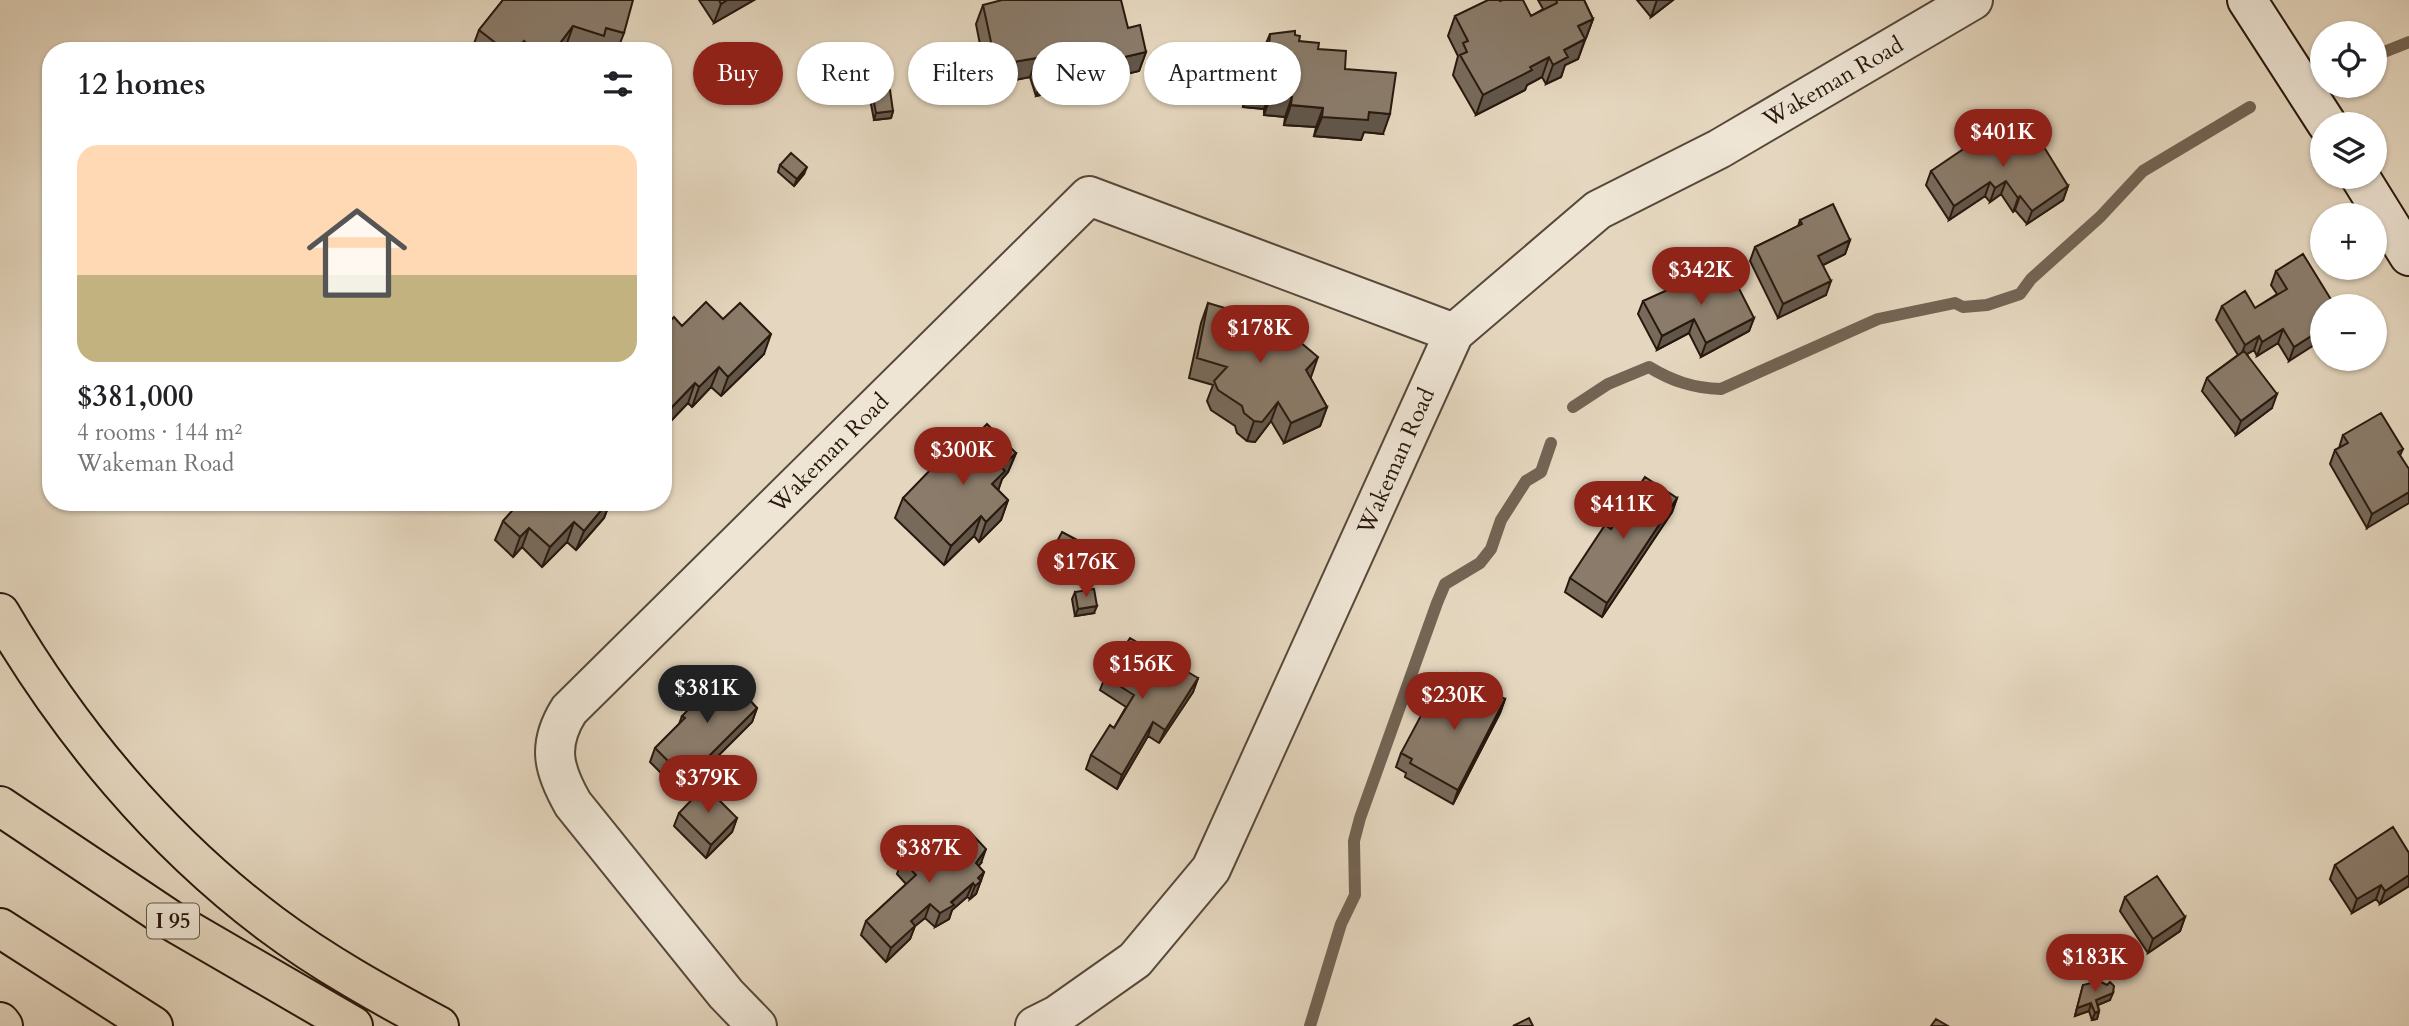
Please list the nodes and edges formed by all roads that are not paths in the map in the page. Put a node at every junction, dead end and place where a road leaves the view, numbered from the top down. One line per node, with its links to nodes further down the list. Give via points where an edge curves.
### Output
1 (1973, 0): 6 (street, Wakeman Road, via 1719,149 1598,210)
2 (2247, 0): 3 (street)
3 (2319, 112)
4 (2367, 189): 5 (street)
5 (2409, 256)
6 (1454, 333): 15 (street, Wakeman Road, via 1089,196 569,709 556,730 554,755 573,804); 16 (street, Wakeman Road, via 1211,869 1135,960)
7 (0, 613): 14 (highway, via 103,762 208,872 332,966)
8 (0, 806): 13 (highway, I 95, via 172,920)
9 (0, 928): 12 (highway)
10 (0, 1022): 11 (highway)
11 (3, 1026)
12 (153, 1026)
13 (353, 1026)
14 (439, 1026)
15 (757, 1026)
16 (1035, 1026)

